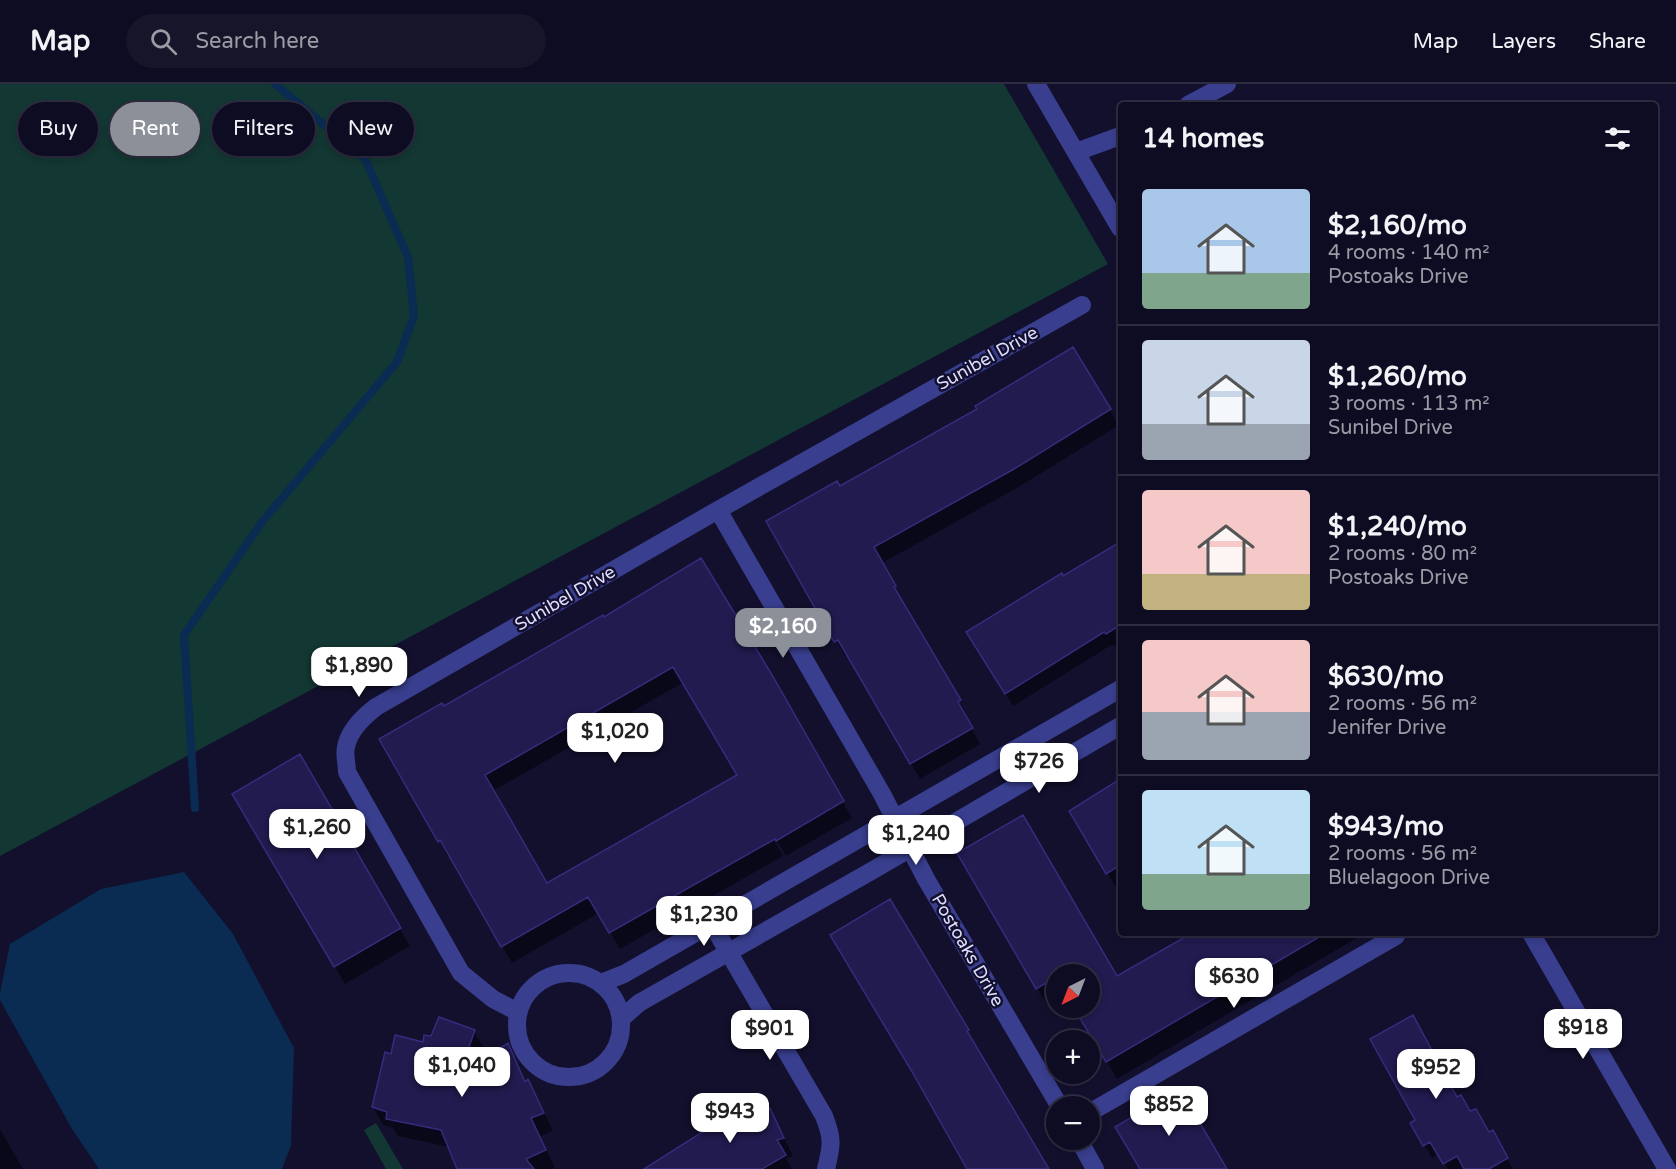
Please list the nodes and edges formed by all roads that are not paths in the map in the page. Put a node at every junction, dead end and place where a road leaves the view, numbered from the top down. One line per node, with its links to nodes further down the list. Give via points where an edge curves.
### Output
1 (1036, 84): 5 (street)
2 (1227, 84): 3 (street)
3 (1194, 102)
4 (1118, 137): 5 (street)
5 (1076, 152): 6 (street)
6 (1118, 225)
7 (1082, 305): 8 (street, Sunibel Drive)
8 (718, 510): 11 (street, Postoaks Drive); 18 (street, Sunibel Drive, via 376,707 361,719 346,747 348,772 461,973 493,999)
9 (1118, 690): 11 (street)
10 (1118, 727): 12 (street)
11 (894, 819): 12 (street, Postoaks Drive); 13 (street)
12 (910, 848): 16 (street); 20 (street, Postoaks Drive)
13 (712, 924): 16 (street); 17 (street)
14 (1396, 936): 21 (street)
15 (1533, 936): 25 (street)
16 (728, 952): 19 (street, via 639,1003); 23 (street, via 824,1116 832,1146)
17 (601, 983): 18 (street, via 569,972 552,975 537,983); 19 (street, via 611,993)
18 (518, 1011): 19 (street, via 520,1044 529,1059 557,1076 590,1074 604,1065 621,1036)
19 (621, 1019)
20 (1054, 1096)
21 (1100, 1107)
22 (1085, 1150): 24 (street)
23 (826, 1169)
24 (1095, 1169)
25 (1666, 1169)

